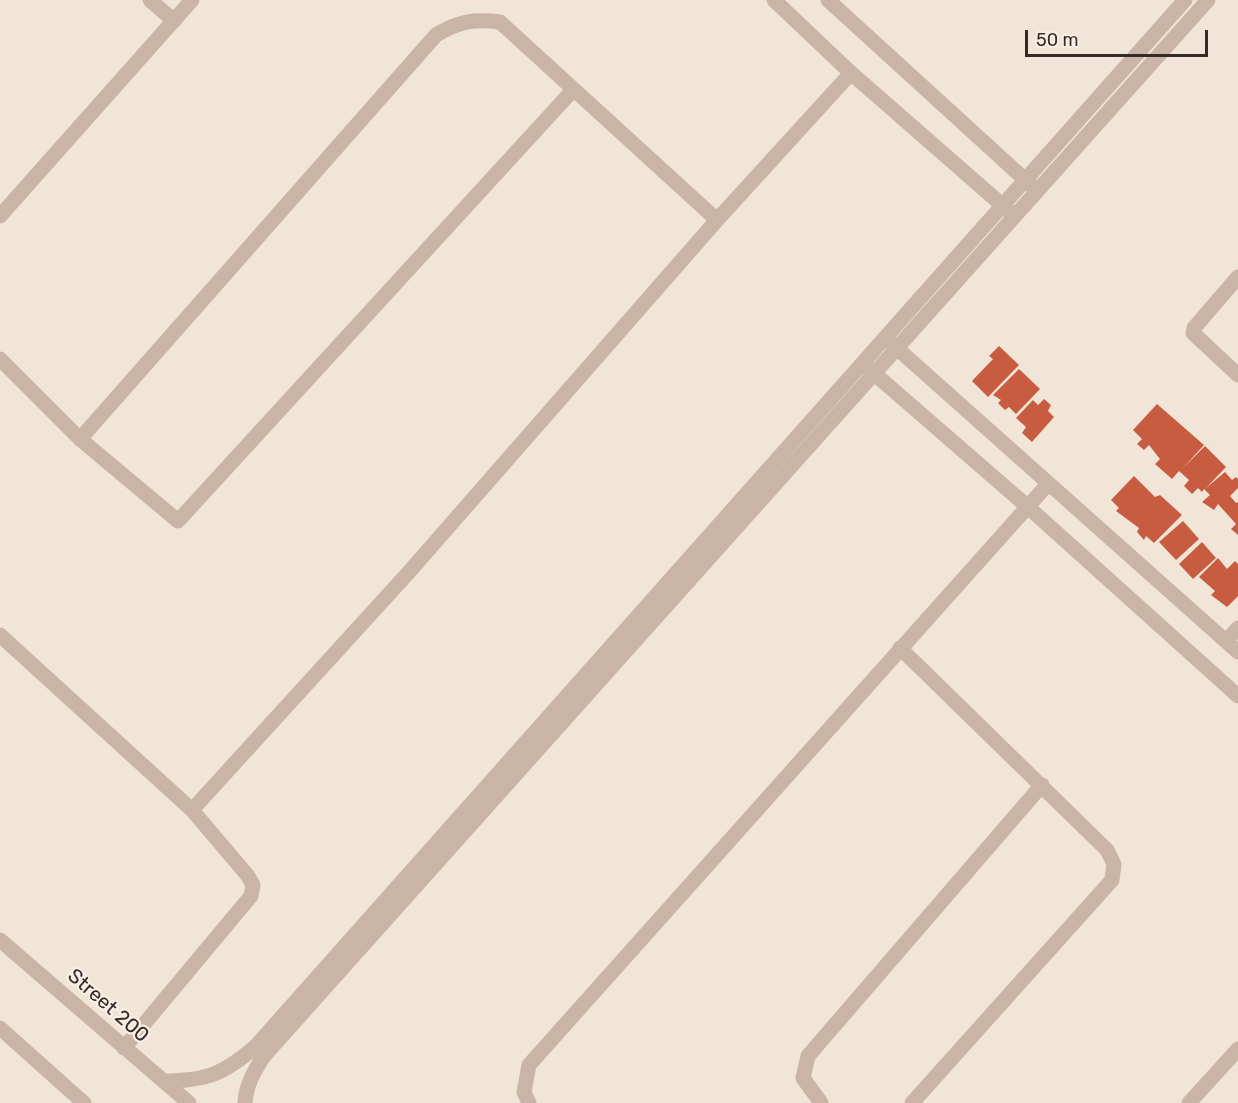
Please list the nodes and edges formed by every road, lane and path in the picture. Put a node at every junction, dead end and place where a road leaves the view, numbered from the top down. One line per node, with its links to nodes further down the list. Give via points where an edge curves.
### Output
1 (150, 0): 7 (street)
2 (192, 0): 7 (street)
3 (774, 0): 8 (street)
4 (828, 0): 10 (street)
5 (1185, 0): 10 (street)
6 (1208, 0): 10 (street)
7 (174, 21): 12 (street)
8 (851, 73): 11 (street); 13 (street)
9 (573, 90): 13 (street); 21 (street, via 500,22 476,19 455,24 436,35); 21 (street, via 177,522)
10 (1032, 187): 11 (street)
11 (1009, 212): 15 (street); 16 (street)
12 (0, 216)
13 (717, 220): 31 (street, via 409,572)
14 (1238, 277): 20 (street, via 1193,333)
15 (883, 338): 16 (street); 18 (street)
16 (898, 347): 19 (street); 22 (street)
17 (0, 359): 21 (street)
18 (862, 364): 19 (street); 36 (street, via 256,1046 217,1075 194,1081)
19 (877, 373): 23 (street); 39 (street, via 264,1056 252,1074)
20 (1238, 375)
21 (80, 439)
22 (1048, 484): 23 (street); 26 (street)
23 (1028, 507): 27 (street); 29 (street)
24 (1238, 628): 26 (street)
25 (0, 635): 31 (street)
26 (1226, 641): 28 (street)
27 (900, 648): 30 (street); 40 (street, via 529,1065 524,1092)
28 (1238, 652)
29 (1238, 696)
30 (1042, 785): 41 (street, via 808,1056 803,1078); 42 (street, via 1107,850 1114,864 1112,880)
31 (192, 810): 34 (street, via 248,876 253,885 251,896)
32 (0, 940): 34 (street, Street 200)
33 (0, 1028): 37 (street)
34 (124, 1048): 36 (street, Street 200)
35 (1238, 1048): 43 (street)
36 (164, 1081): 38 (street, Street 200)
37 (84, 1103)
38 (189, 1103)
39 (245, 1103)
40 (529, 1103)
41 (821, 1103)
42 (912, 1103)
43 (1189, 1103)

